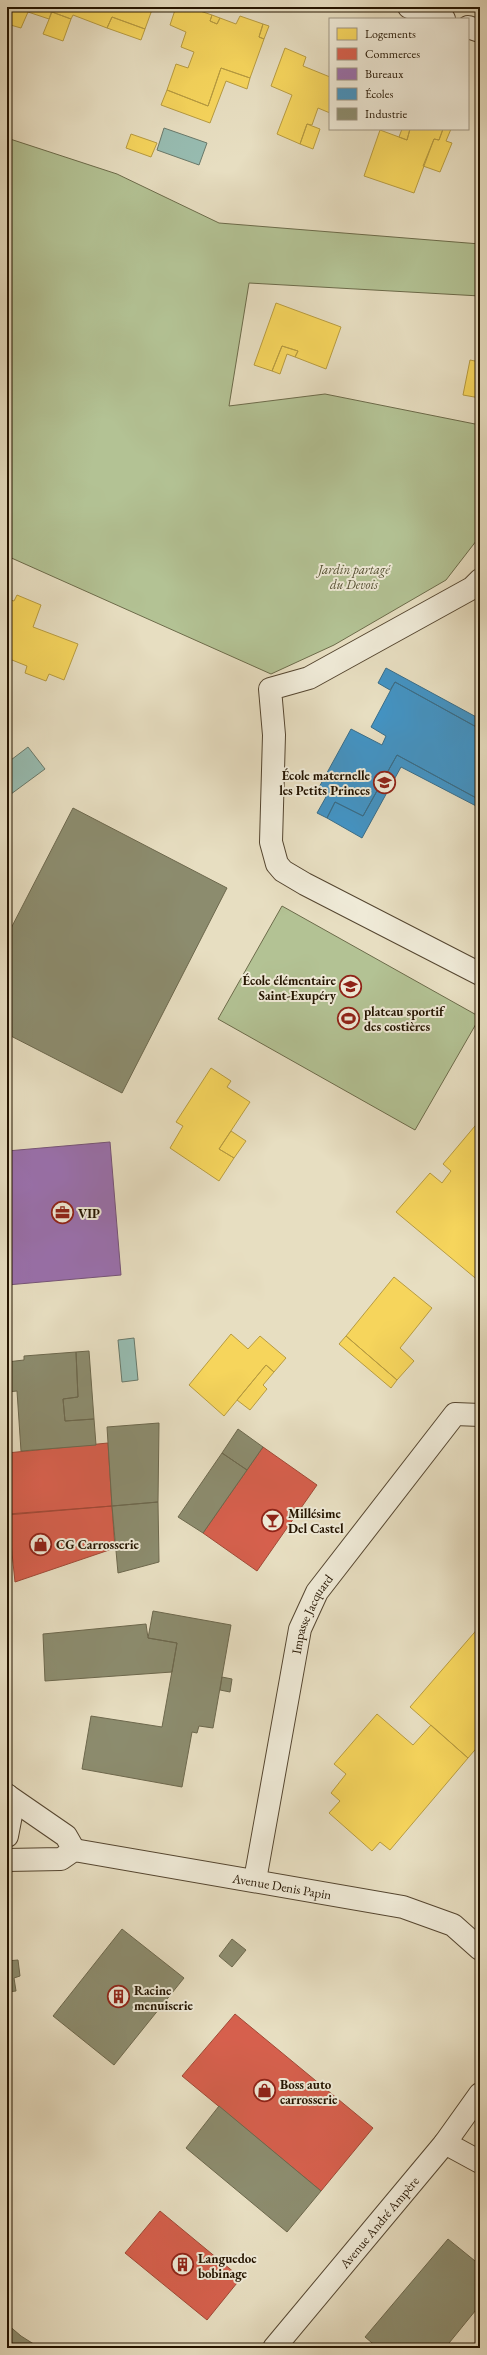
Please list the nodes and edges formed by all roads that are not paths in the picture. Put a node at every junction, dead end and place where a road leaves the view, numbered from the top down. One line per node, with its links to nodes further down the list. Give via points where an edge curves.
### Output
1 (408, 7): 2 (street)
2 (441, 18)
3 (469, 27): 4 (street)
4 (480, 31)
5 (480, 580): 6 (street, via 472,588 309,678 270,689 274,735 271,842 276,864 305,884)
6 (480, 974)
7 (480, 1415): 12 (street, Impasse Jacquard, via 455,1414 317,1592 300,1629)
8 (7, 1795): 9 (street, via 11,1814); 10 (street, via 66,1836)
9 (7, 1836)
10 (74, 1850): 11 (street, via 61,1859); 12 (street, Avenue Denis Papin)
11 (7, 1860)
12 (255, 1880): 13 (street, Avenue Denis Papin, via 403,1907 453,1925)
13 (480, 1949)
14 (480, 2094): 15 (street, Avenue André Ampère)
15 (445, 2143): 16 (street); 17 (street, Avenue André Ampère)
16 (480, 2162)
17 (274, 2348)

